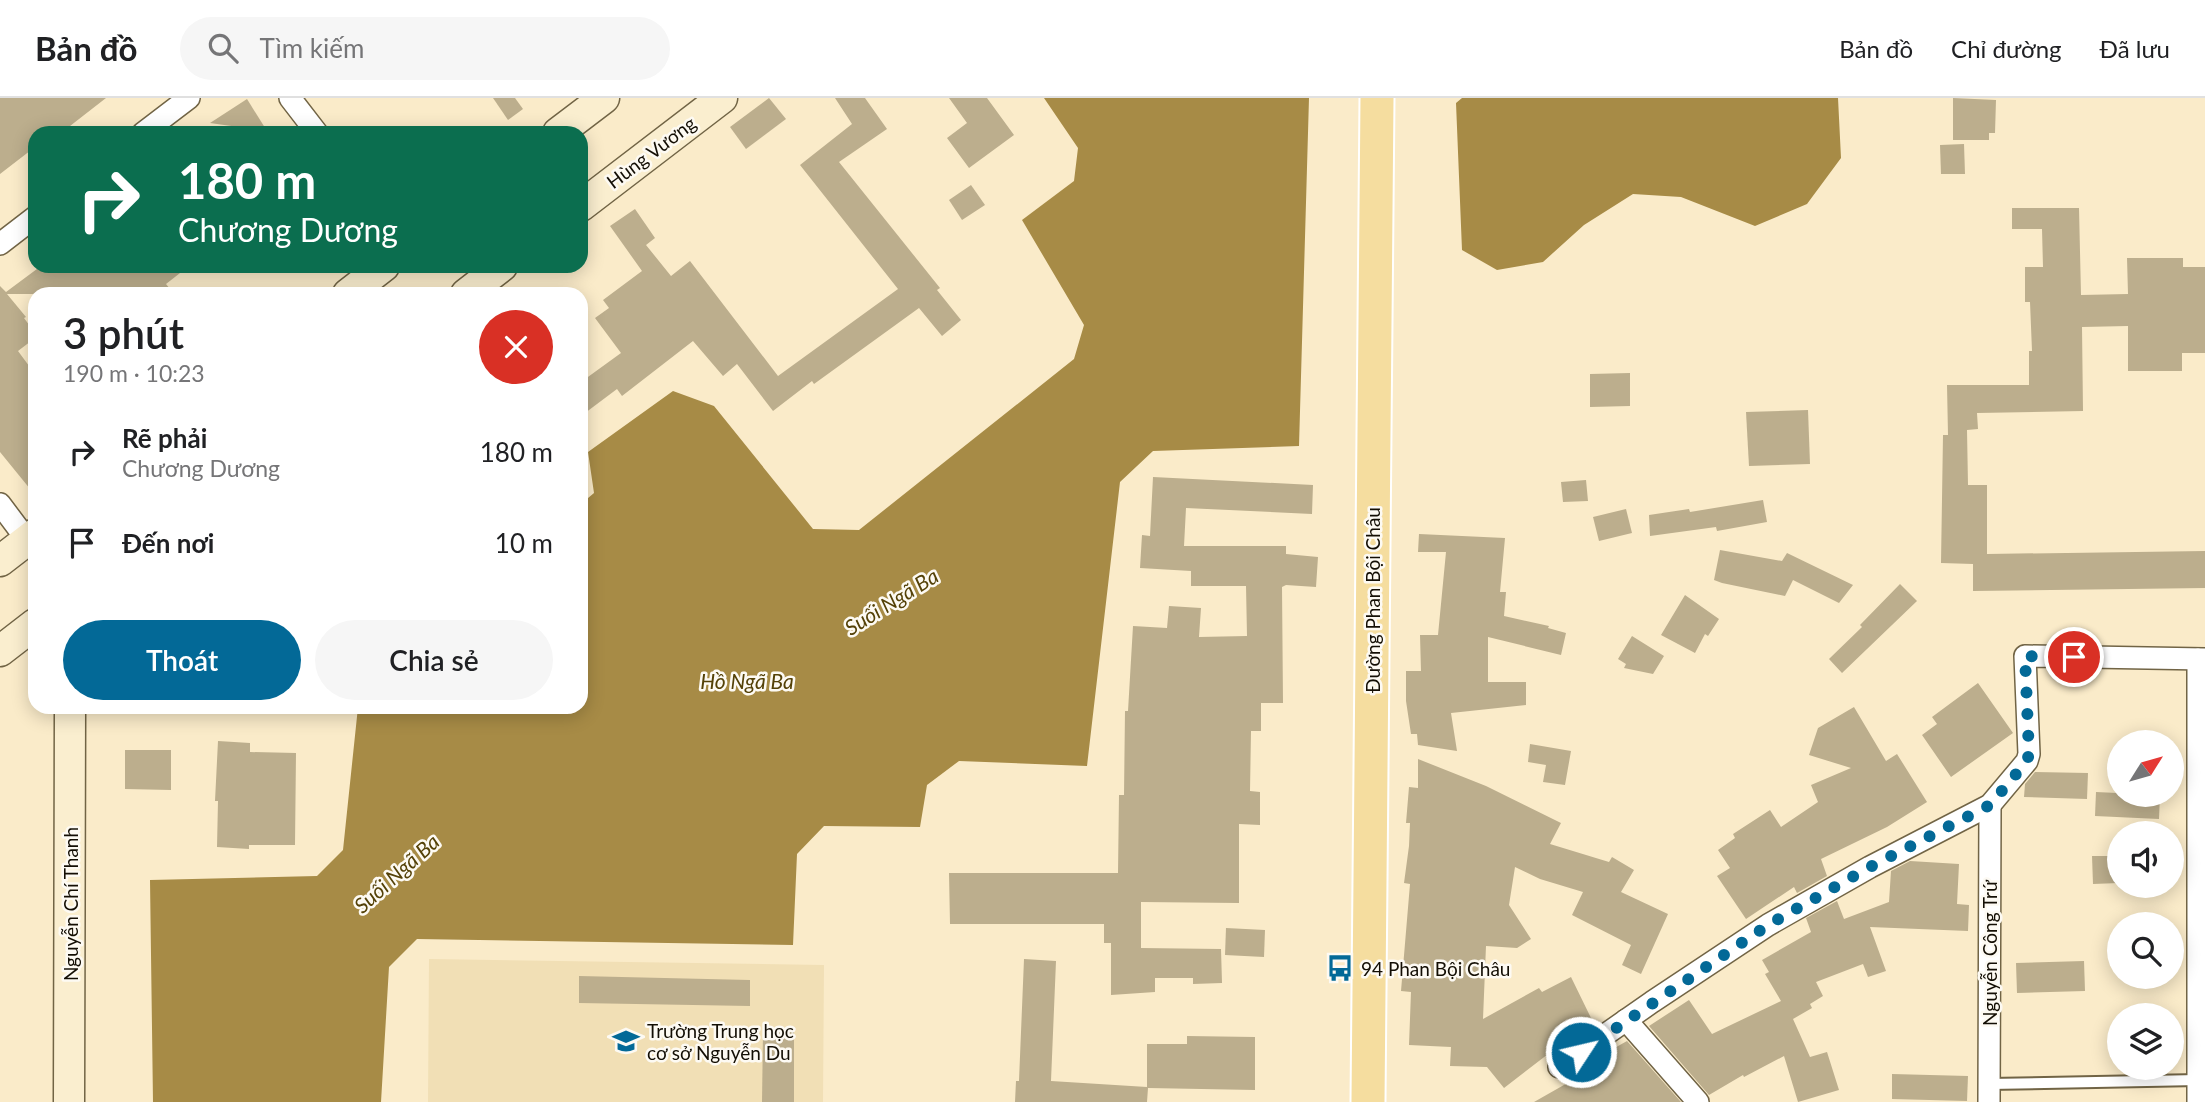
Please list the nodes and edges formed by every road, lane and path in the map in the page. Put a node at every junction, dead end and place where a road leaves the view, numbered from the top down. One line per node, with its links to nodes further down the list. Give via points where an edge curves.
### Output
1 (188, 98): 6 (street)
2 (290, 98): 7 (street)
3 (604, 98): 8 (main road)
4 (722, 98): 9 (main road, Hùng Vương)
5 (1377, 98): 30 (main road, Đường Phan Bội Châu)
6 (152, 126)
7 (312, 126)
8 (567, 126)
9 (588, 201)
10 (28, 222): 11 (street)
11 (0, 244)
12 (375, 273): 14 (main road)
13 (493, 273): 15 (main road)
14 (357, 287)
15 (475, 287)
16 (0, 504): 17 (street)
17 (28, 537)
18 (28, 544): 19 (main road)
19 (0, 561)
20 (28, 629): 21 (main road)
21 (0, 651)
22 (2202, 659): 24 (street, via 2025,656 2029,754); 27 (street)
23 (70, 714): 29 (main road, Nguyễn Chí Thanh)
24 (1990, 805): 25 (street, via 1768,925); 28 (street, Nguyễn Công Trứ)
25 (1626, 1020): 26 (street); 31 (street)
26 (1559, 1067)
27 (2198, 1080): 28 (lane); 32 (street)
28 (1989, 1093)
29 (69, 1102)
30 (1368, 1102)
31 (1698, 1102)
32 (2198, 1102)

